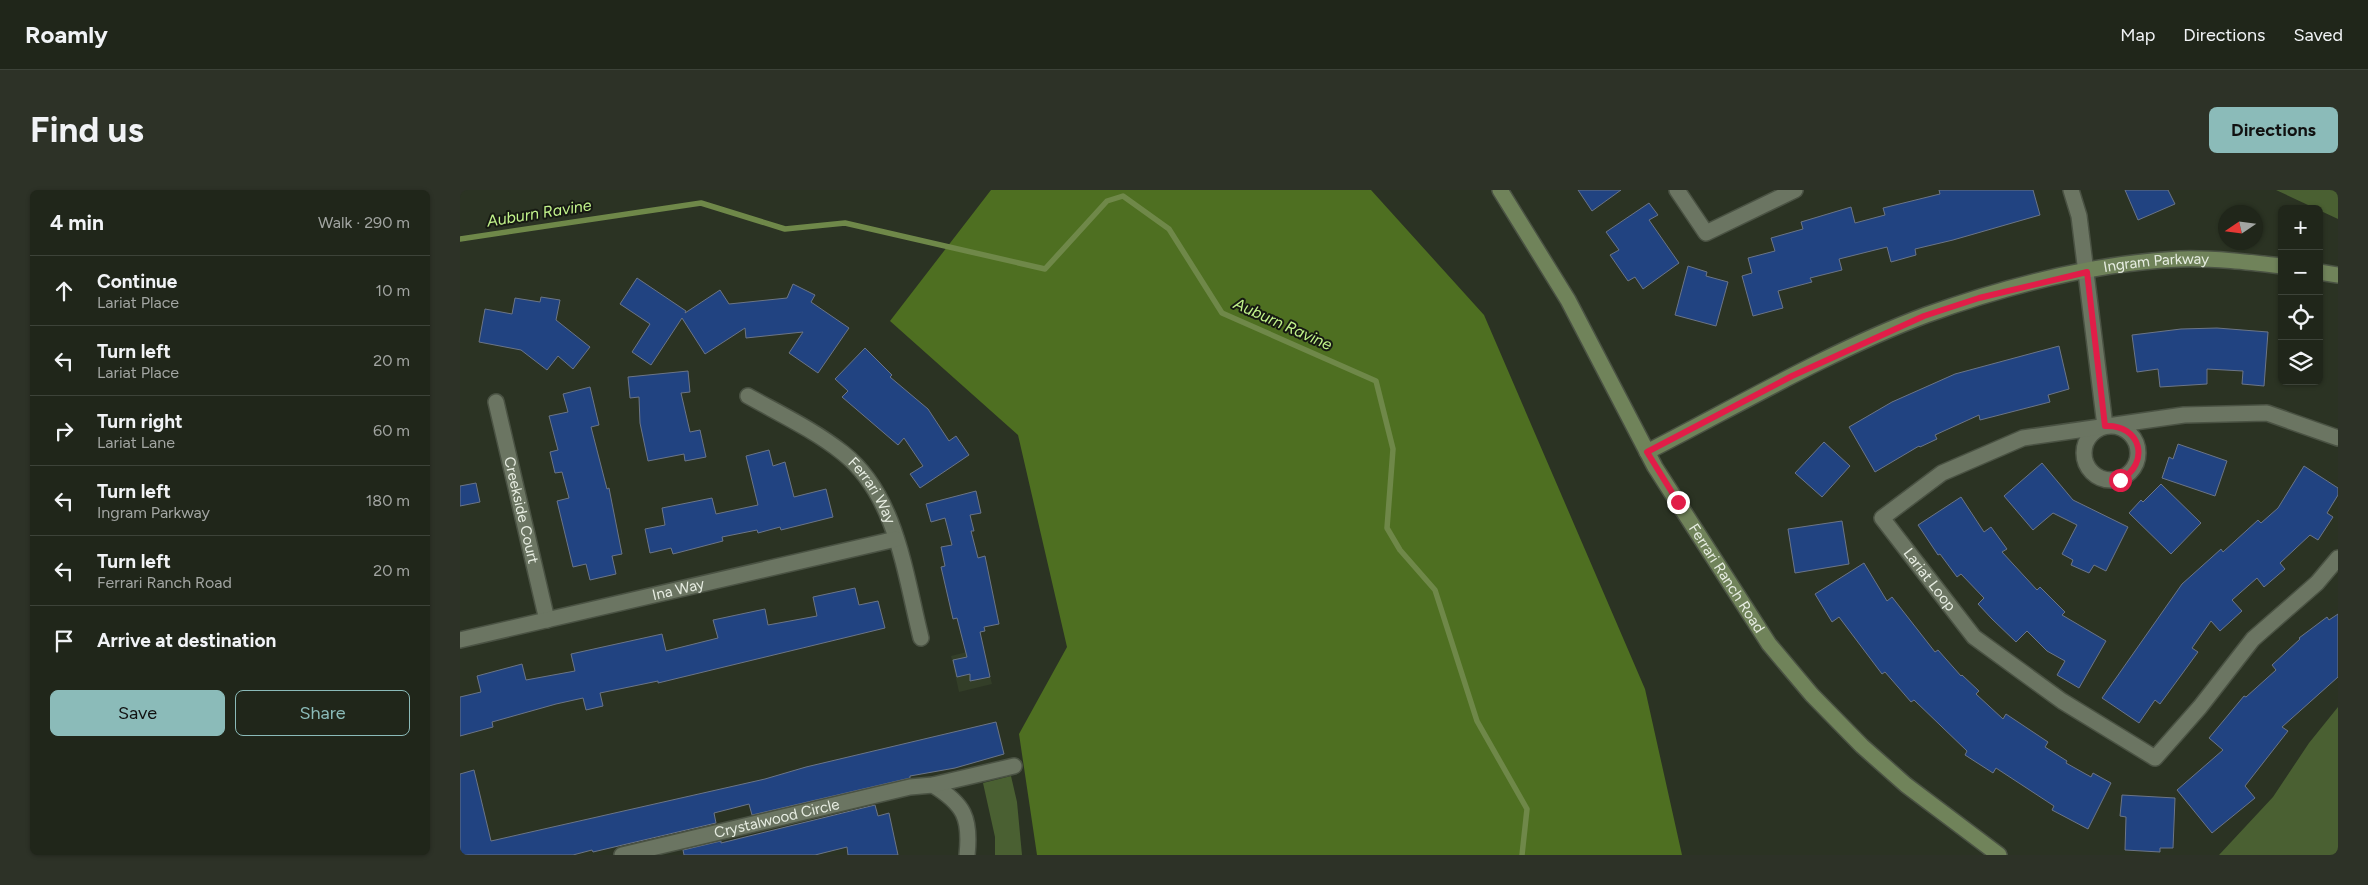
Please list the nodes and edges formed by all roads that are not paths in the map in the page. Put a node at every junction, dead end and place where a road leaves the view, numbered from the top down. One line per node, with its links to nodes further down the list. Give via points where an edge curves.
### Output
1 (1500, 190): 13 (main road, Ferrari Ranch Road, via 1568,300)
2 (1677, 190): 3 (street, via 1706,233)
3 (1795, 190)
4 (2071, 190): 6 (street, via 2080,216)
5 (2278, 266): 6 (main road, Ingram Parkway, via 2181,259)
6 (2087, 272): 11 (street); 13 (main road, Ingram Parkway, via 1979,298 1924,316 1792,376)
7 (2323, 273): 8 (main road)
8 (2338, 275)
9 (748, 396): 14 (street, Ferrari Way, via 844,454 876,491)
10 (496, 402): 16 (street, Creekside Court)
11 (2105, 426): 12 (street, Lariat Loop, via 2184,415 2267,414); 15 (street, Lariat Loop, via 2023,438 1942,473 1882,518 1974,637 2062,701 2155,758 2200,707 2253,638 2317,582)
12 (2338, 438)
13 (1647, 452): 23 (main road, Ferrari Ranch Road, via 1769,644 1812,695 1906,785)
14 (896, 539): 16 (street, Ina Way); 17 (street, Ferrari Way)
15 (2338, 558)
16 (547, 620): 18 (street, Ina Way)
17 (921, 638)
18 (460, 640)
19 (1014, 766): 20 (street, Crystalwood Circle)
20 (933, 784): 21 (street, Crystalwood Circle); 22 (street, via 955,801 967,819)
21 (622, 855)
22 (968, 855)
23 (1999, 855)

